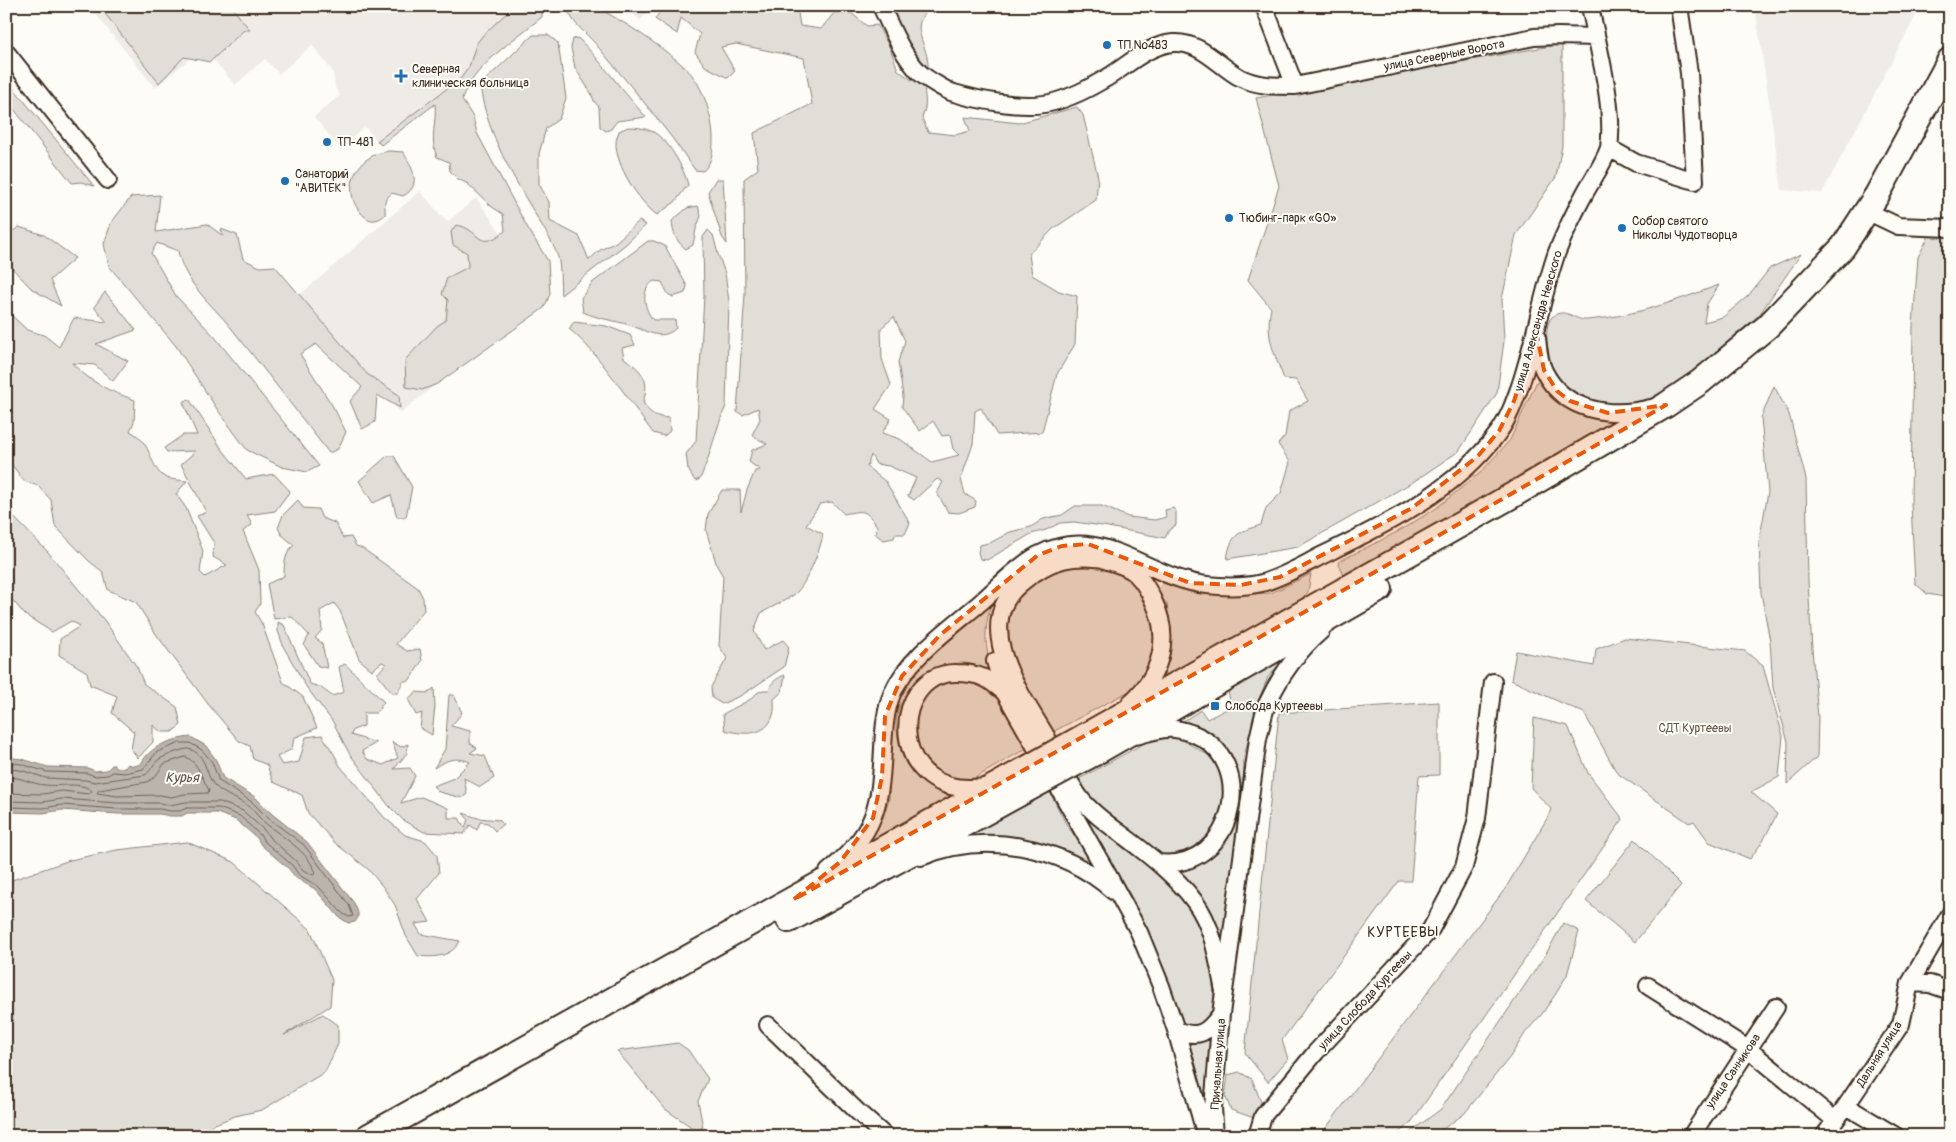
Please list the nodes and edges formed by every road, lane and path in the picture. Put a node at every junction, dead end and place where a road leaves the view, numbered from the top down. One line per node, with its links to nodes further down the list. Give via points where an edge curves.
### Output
1 (881, 6): 9 (street, улица Северные Ворота, via 899,45 919,72 952,93 1004,103 1046,104 1085,89 1159,46 1174,43 1204,52 1240,77 1256,83)
2 (1264, 6): 9 (street)
3 (1590, 6): 5 (street, улица Александра Невского)
4 (1679, 6): 10 (street, via 1689,73 1695,181 1636,163)
5 (1596, 37): 9 (street, улица Северные Ворота, via 1534,37); 10 (street, улица Александра Невского, via 1611,120)
6 (6, 52): 11 (street)
7 (1950, 60): 15 (highway, via 1877,195 1842,247 1768,326 1700,382)
8 (1950, 81): 12 (highway)
9 (1294, 86)
10 (1609, 148): 14 (street, улица Александра Невского, via 1557,251)
11 (108, 180)
12 (1877, 216): 13 (street, via 1898,226); 19 (highway, via 1809,302 1747,360 1710,389 1615,452)
13 (1950, 228)
14 (1536, 331): 15 (street, via 1544,370 1557,391 1570,400 1608,413 1629,413); 17 (street, улица Александра Невского, via 1514,402 1499,431 1454,479 1418,505 1358,539 1259,584 1224,586 1190,583)
15 (1666, 405): 22 (highway)
16 (1095, 557): 17 (street); 22 (street, via 1136,574 1148,590 1163,632 1161,657 1150,681); 24 (street, via 1053,562 1013,590 1002,609 1000,644 1007,669 1081,799)
17 (1155, 569): 18 (street, via 1115,551 1088,544 1062,546 1038,556)
18 (1014, 573): 21 (street, via 998,597 993,618 991,642); 26 (street, via 940,635 902,676 886,716 882,777 874,818 840,862)
19 (1356, 603): 22 (highway); 32 (street, Причальная улица, via 1309,642 1295,658 1266,706 1252,770)
20 (1493, 682): 45 (street, улица Слобода Куртеевы, via 1477,818 1464,867 1431,929 1316,1052 1263,1116)
21 (1004, 692): 23 (street, via 990,680 973,673 938,676 916,694 907,732 912,756 933,779 970,788); 27 (street)
22 (1109, 734): 23 (highway, bridge); 24 (street, via 1165,729 1188,732 1211,745 1229,773 1232,787 1228,819 1214,844 1189,861)
23 (1008, 786): 25 (highway); 26 (highway)
24 (1158, 863): 32 (street, via 1197,904 1217,955)
25 (863, 880): 27 (street, via 933,852 960,846 1018,846 1049,854 1089,872 1113,891); 41 (highway)
26 (793, 900): 40 (highway)
27 (1126, 907): 36 (street, via 1162,986)
28 (1950, 914): 29 (street, Дальняя улица)
29 (1910, 983): 31 (street, via 1930,984); 38 (street, Дальняя улица, via 1901,1024)
30 (1648, 986): 37 (street)
31 (1950, 991)
32 (1224, 992): 34 (street, Причальная улица)
33 (1776, 1007): 37 (street, улица Санникова)
34 (1221, 1014): 36 (street, via 1212,1027 1200,1035); 44 (street, Причальная улица, via 1213,1108)
35 (768, 1025): 42 (street)
36 (1176, 1030): 43 (street)
37 (1748, 1049): 39 (street); 46 (street, улица Санникова)
38 (1846, 1106): 39 (street, Дальняя улица); 48 (street)
39 (1835, 1120): 47 (street, Дальняя улица)
40 (368, 1136)
41 (400, 1136)
42 (885, 1136)
43 (1206, 1136)
44 (1215, 1136)
45 (1257, 1136)
46 (1690, 1136)
47 (1824, 1136)
48 (1896, 1136)

